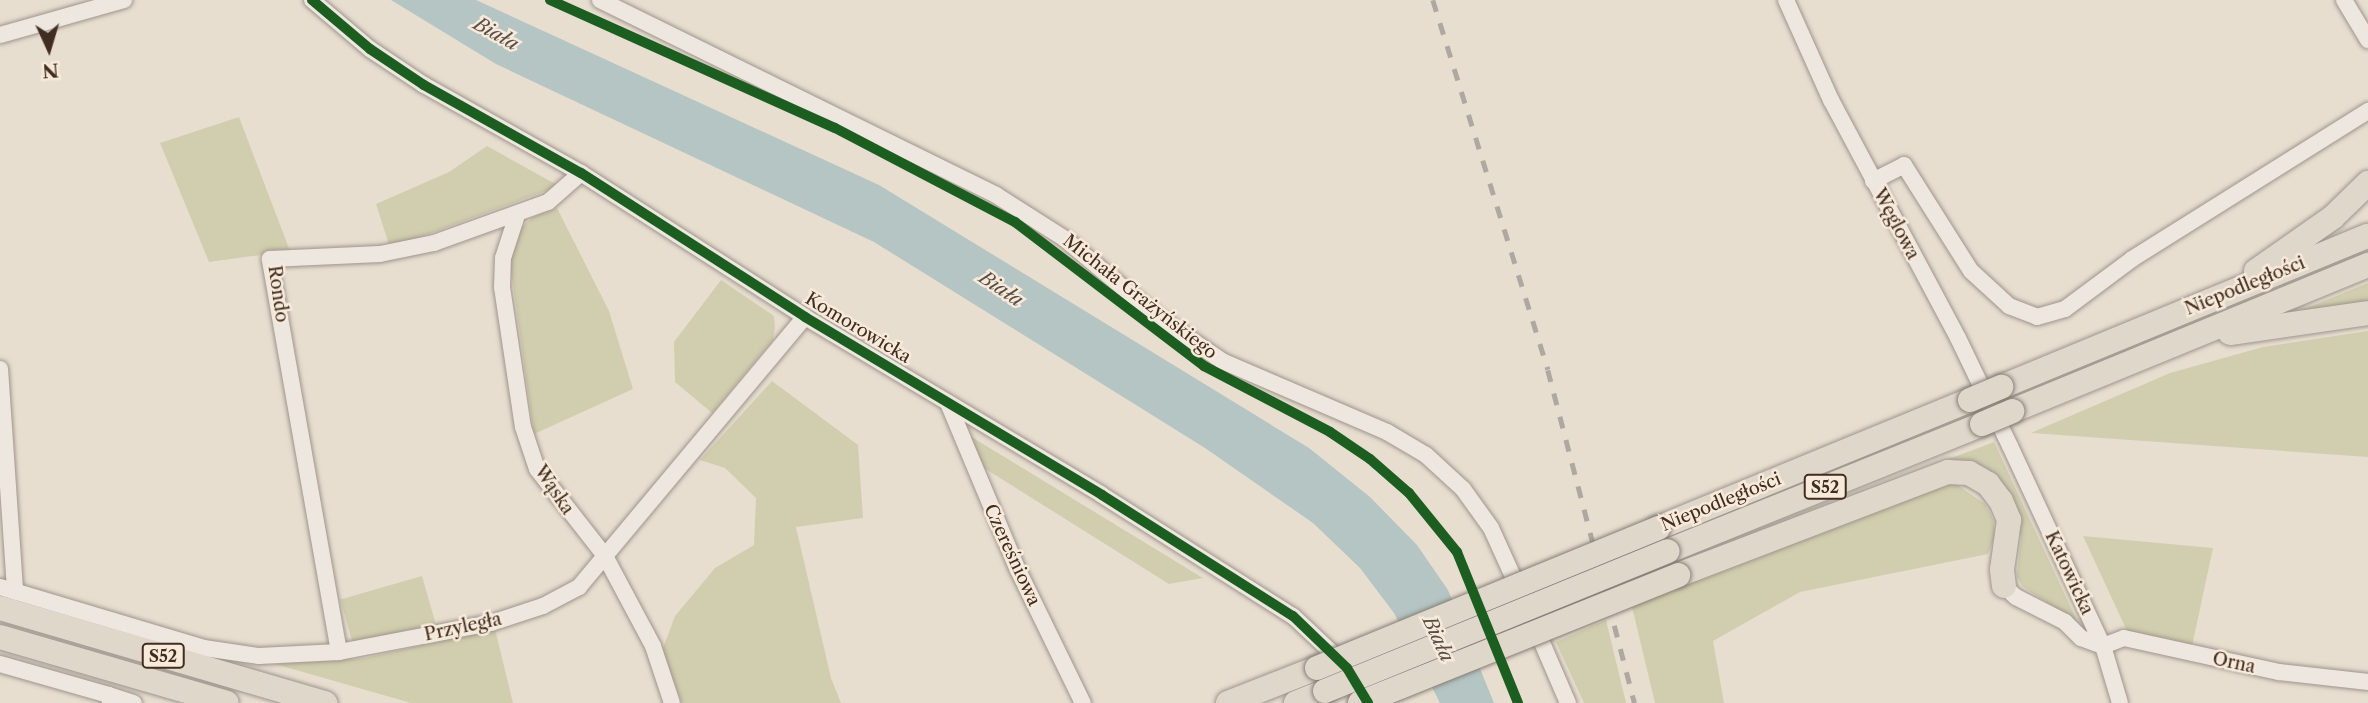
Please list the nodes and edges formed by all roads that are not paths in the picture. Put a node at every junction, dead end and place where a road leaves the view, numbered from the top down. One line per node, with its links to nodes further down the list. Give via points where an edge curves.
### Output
1 (124, 0): 6 (street)
2 (312, 0): 9 (street, Komorowicka, via 370,49 424,85)
3 (600, 0): 40 (street, Michała Grażyńskiego, via 996,195 1065,239 1158,317 1222,361 1387,432 1426,456 1463,489 1491,528)
4 (1786, 0): 10 (street, Węglowa)
5 (2344, 0): 7 (street)
6 (0, 35)
7 (2368, 40)
8 (2368, 111): 10 (street, via 2132,259 2065,309 2037,317 2009,306 1972,271 1904,165)
9 (581, 173): 12 (street, Rondo, via 548,202); 17 (street, Komorowicka)
10 (1873, 181): 21 (street, Węglowa)
11 (2368, 183): 15 (highway, via 2333,217)
12 (517, 215): 22 (street, Wąska, via 503,258 502,287 523,428 537,469); 27 (street, Rondo, via 434,243 380,254 270,259)
13 (2368, 236): 15 (highway, Niepodległości / S52)
14 (2368, 265): 18 (highway, Niepodległości / S52)
15 (2218, 297): 36 (highway, Niepodległości / S52, bridge)
16 (2368, 313): 18 (highway, via 2286,322)
17 (805, 317): 20 (street, Komorowicka); 22 (street, Przyległa)
18 (2174, 344): 37 (highway, Niepodległości / S52, bridge)
19 (0, 369): 24 (street)
20 (948, 403): 35 (street, Czereśniowa, via 1008,547); 39 (street, Komorowicka, via 1293,616 1348,668)
21 (2010, 446): 26 (street, Katowicka)
22 (605, 556): 27 (street, Przyległa, via 579,587 543,606 491,623); 34 (street, Wąska, via 653,646)
23 (2004, 586): 26 (street, via 2015,597 2064,622 2081,638); 38 (highway, bridge, via 2008,520 2001,501 1988,484 1969,473 1948,472)
24 (5, 595): 27 (street, Przyległa, via 229,653 288,657); 33 (highway, S52)
25 (0, 637): 32 (highway, S52)
26 (2104, 646): 29 (street, Orna, via 2124,638 2278,672); 41 (street, Katowicka)
27 (340, 652)
28 (0, 664): 30 (street)
29 (2368, 682)
30 (109, 699): 31 (street)
31 (134, 703)
32 (227, 703)
33 (325, 703)
34 (672, 703)
35 (1083, 703)
36 (1228, 703)
37 (1296, 703)
38 (1360, 703)
39 (1368, 703)
40 (1568, 703)
41 (2120, 703)

